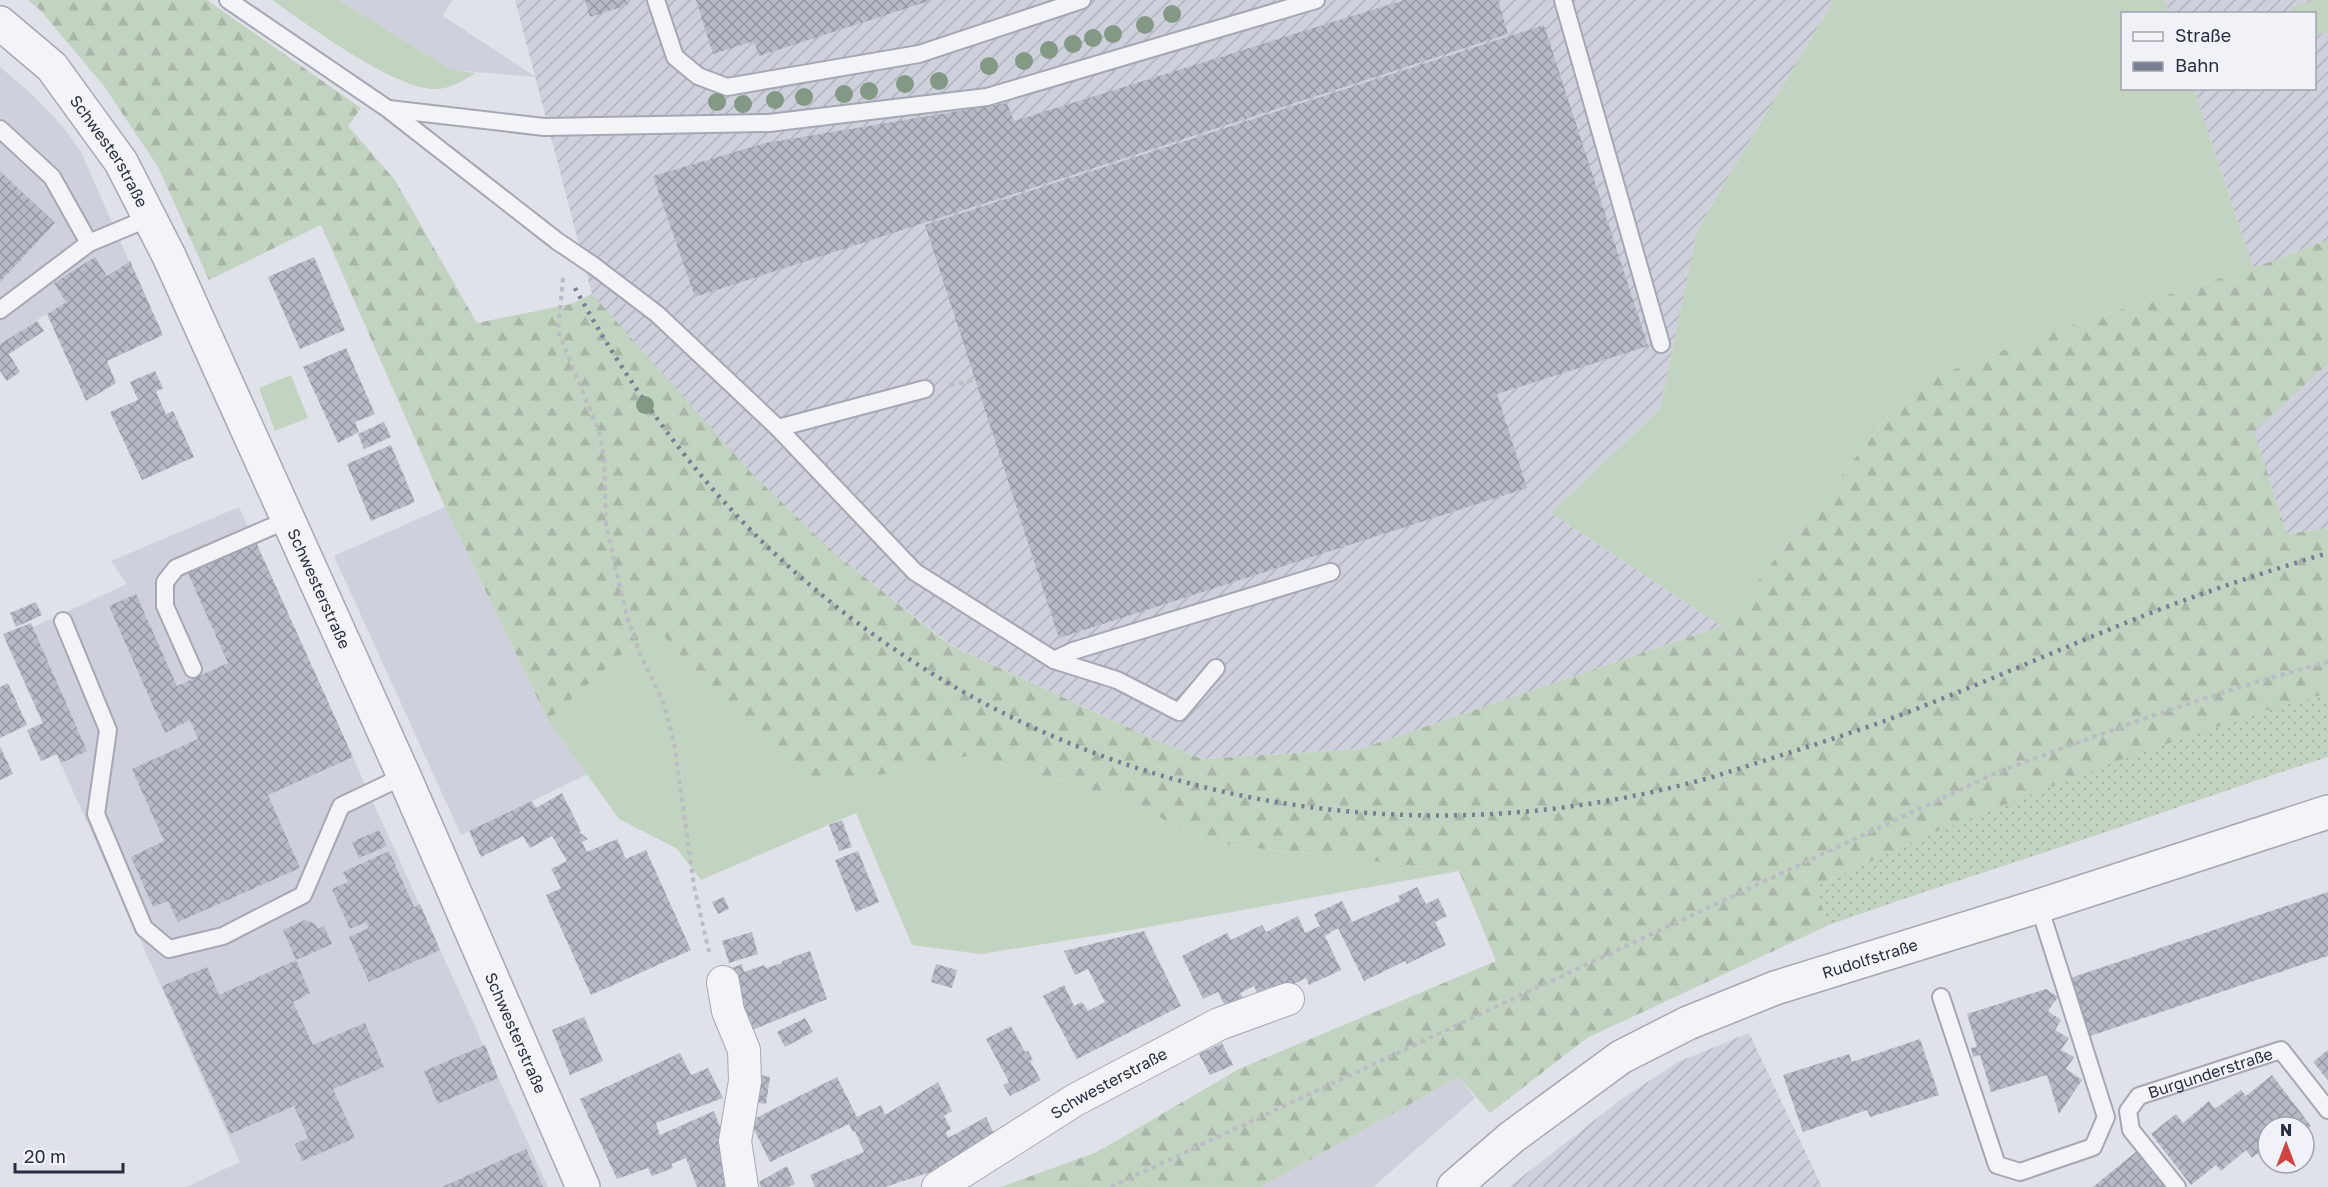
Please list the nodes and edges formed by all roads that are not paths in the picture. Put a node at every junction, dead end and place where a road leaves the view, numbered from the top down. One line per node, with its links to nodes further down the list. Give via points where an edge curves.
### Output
1 (228, 0): 7 (lane)
2 (656, 0): 3 (lane, via 675,57 698,76 727,87 919,54)
3 (1082, 0)
4 (1316, 0): 7 (lane, via 987,97 941,103 769,123 544,127)
5 (1563, 0): 12 (lane)
6 (0, 23): 9 (street, Schwesterstraße, via 52,67 121,162)
7 (388, 109): 14 (lane, via 657,314)
8 (0, 129): 10 (lane, via 52,177)
9 (149, 218): 10 (lane); 15 (street, Schwesterstraße)
10 (89, 243): 11 (lane)
11 (0, 310)
12 (1660, 344)
13 (925, 389): 14 (lane)
14 (778, 428): 18 (lane, via 915,572)
15 (287, 520): 20 (lane, via 176,568 165,582 165,606); 21 (street, Schwesterstraße)
16 (1331, 572): 18 (lane)
17 (63, 621): 21 (lane, via 108,730 96,814 144,928 169,949 224,936 303,895 341,806)
18 (1054, 660): 19 (lane, via 1117,680 1179,712)
19 (1216, 668)
20 (193, 669)
21 (404, 776): 28 (street, Schwesterstraße)
22 (2328, 812): 23 (street, Rudolfstraße)
23 (2039, 906): 25 (lane, via 2106,1118 2093,1148 2020,1172 1997,1166); 31 (street, Rudolfstraße, via 1775,988 1688,1023 1621,1057 1512,1137)
24 (723, 982): 29 (street, via 728,1011 744,1050 745,1081 735,1142)
25 (1941, 997)
26 (1288, 999): 30 (street, Schwesterstraße, via 1220,1024 1075,1100)
27 (2328, 1110): 32 (lane, Burgunderstraße, via 2281,1050 2139,1096 2128,1111 2131,1130)
28 (583, 1187)
29 (742, 1187)
30 (938, 1187)
31 (1454, 1187)
32 (2177, 1187)

